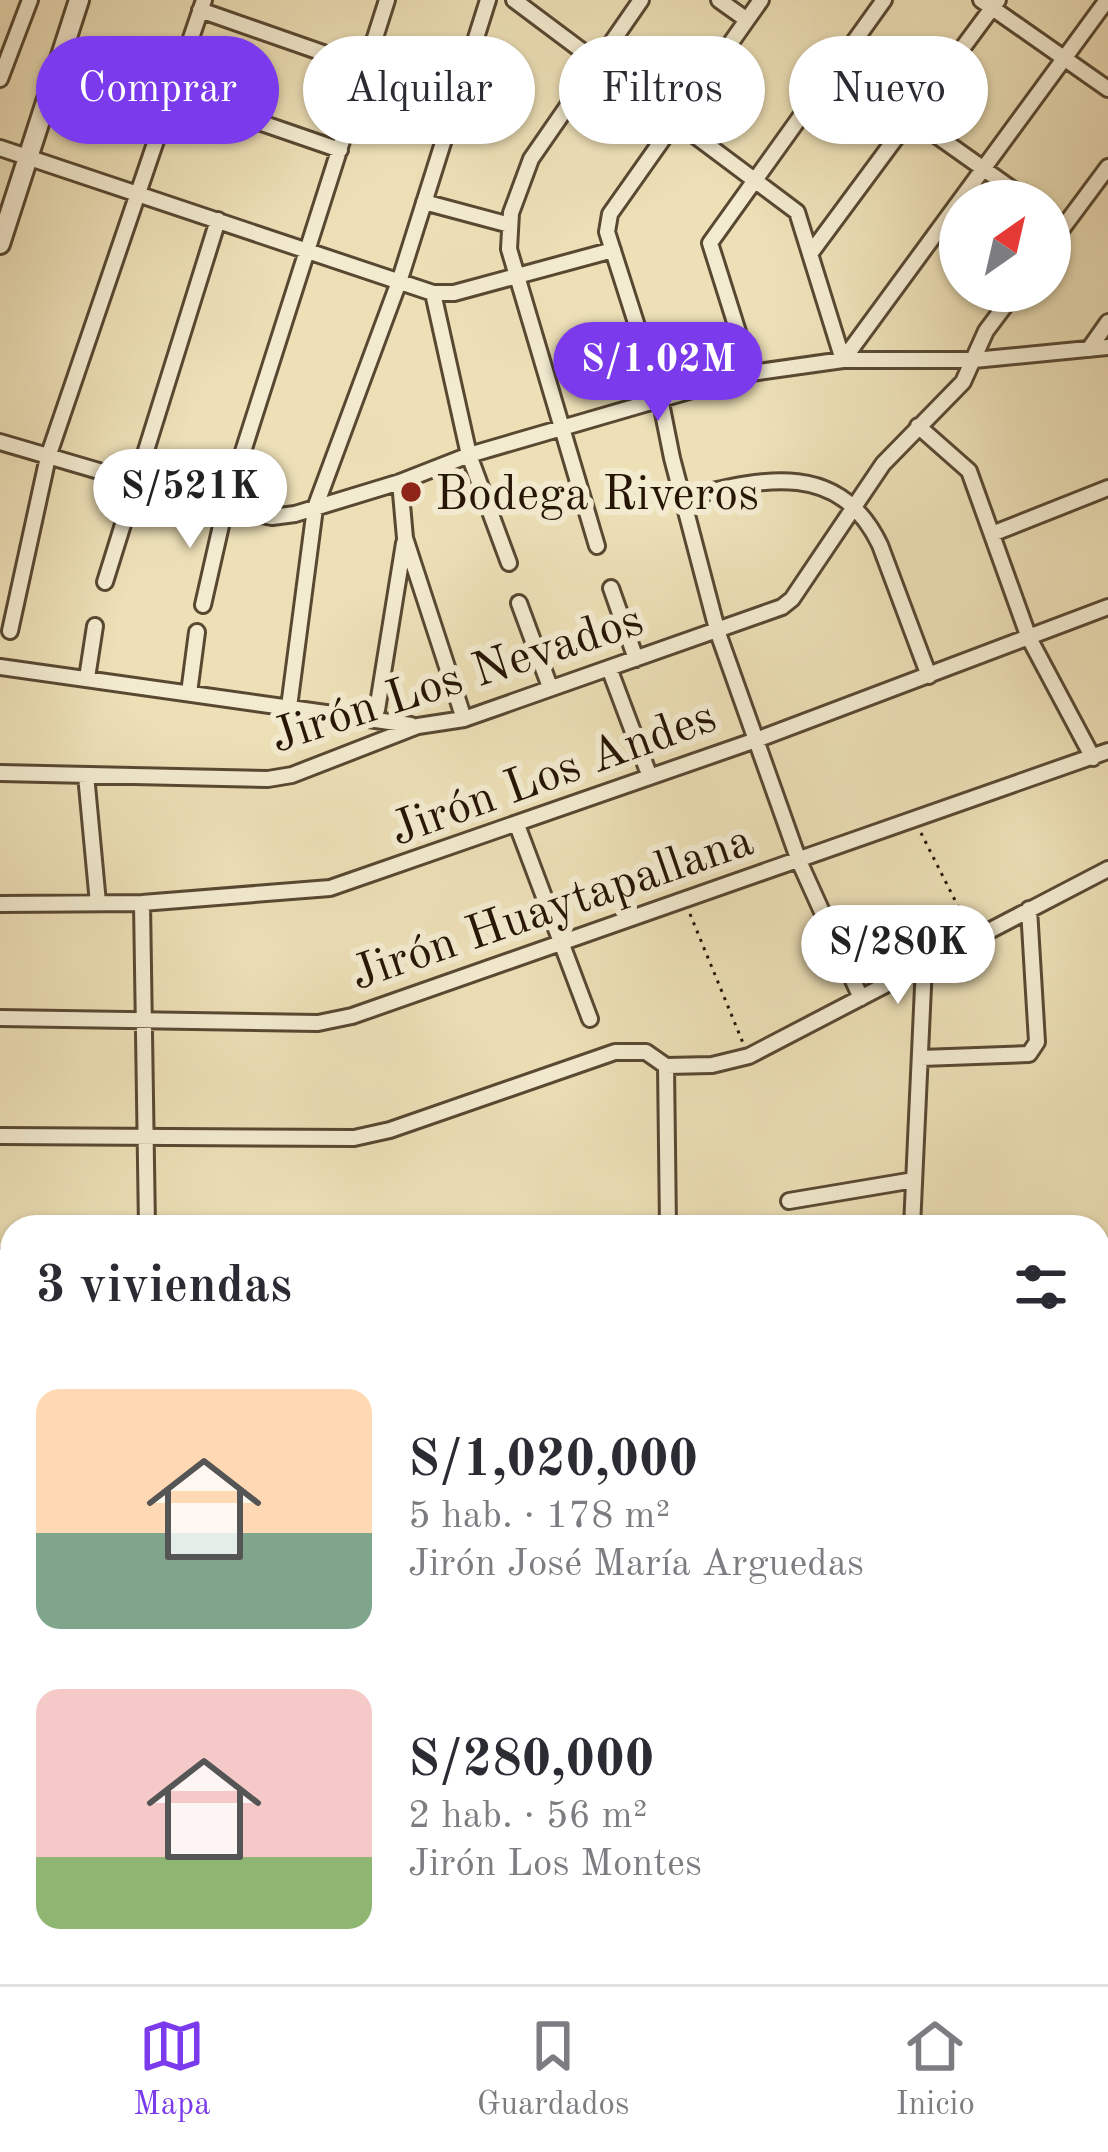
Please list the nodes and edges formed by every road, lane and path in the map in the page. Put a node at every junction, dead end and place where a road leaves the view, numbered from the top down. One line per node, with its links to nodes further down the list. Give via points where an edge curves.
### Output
1 (29, 0): 23 (street)
2 (80, 0): 36 (street)
3 (387, 0): 15 (street)
4 (488, 0): 42 (street)
5 (514, 0): 16 (street)
6 (641, 0): 17 (street)
7 (719, 0): 13 (street)
8 (761, 0): 13 (street)
9 (884, 0): 19 (street)
10 (1107, 0): 22 (street)
11 (990, 2): 20 (street); 22 (street)
12 (202, 5): 14 (street); 21 (street)
13 (747, 20): 18 (street)
14 (191, 36)
15 (375, 36)
16 (561, 36)
17 (617, 36)
18 (736, 36)
19 (858, 36)
20 (967, 36)
21 (303, 44)
22 (1065, 58): 24 (street); 38 (street)
23 (0, 79)
24 (1108, 89)
25 (559, 119): 45 (street, via 517,188)
26 (279, 129): 35 (street)
27 (789, 130): 39 (street)
28 (154, 144): 41 (street)
29 (342, 144): 35 (street)
30 (660, 144): 48 (street, via 610,214)
31 (707, 144): 39 (street)
32 (891, 144): 49 (street)
33 (948, 144): 38 (street)
34 (0, 148): 36 (street)
35 (340, 150): 47 (street)
36 (26, 158): 41 (street); 46 (street)
37 (1108, 167): 43 (street)
38 (983, 169): 40 (street); 57 (street)
39 (754, 178): 49 (street, via 797,212); 59 (street, via 710,243)
40 (999, 180)
41 (137, 194): 44 (street); 65 (street)
42 (424, 202): 45 (street); 51 (street)
43 (1071, 217)
44 (218, 220): 47 (street); 66 (street)
45 (510, 225): 50 (street)
46 (0, 244)
47 (308, 249): 51 (street); 70 (street)
48 (613, 250): 50 (street); 60 (street)
49 (810, 254): 57 (street)
50 (518, 276): 52 (street); 62 (street)
51 (400, 279): 52 (street); 71 (street)
52 (434, 293): 64 (street)
53 (1001, 312): 58 (street, Jirón Los Nevados)
54 (1108, 322): 56 (street)
55 (1108, 347): 56 (street)
56 (1089, 349): 58 (street)
57 (844, 360): 58 (street); 59 (street)
58 (974, 360): 61 (street, Jirón Los Nevados)
59 (751, 374): 60 (street)
60 (660, 398): 62 (street); 69 (street)
61 (918, 426): 72 (street, Jirón Los Nevados); 73 (street, via 969,471)
62 (561, 428): 64 (street); 75 (street)
63 (0, 442): 65 (street)
64 (470, 455): 67 (street); 76 (street)
65 (48, 458): 66 (street); 83 (street)
66 (134, 482): 70 (street); 77 (street)
67 (400, 482): 71 (street); 74 (street)
68 (1108, 488): 73 (street)
69 (682, 498): 72 (street, via 755,480 802,480); 85 (street)
70 (225, 508): 71 (street, via 272,518); 80 (street)
71 (315, 508): 94 (street)
72 (854, 508): 85 (street, Jirón Los Nevados, via 792,599); 90 (street, via 880,544)
73 (992, 534): 86 (street)
74 (405, 538): 95 (street); 96 (street)
75 (597, 546)
76 (509, 563)
77 (105, 582)
78 (610, 589): 87 (street)
79 (519, 604): 92 (street)
80 (203, 605)
81 (1108, 608): 86 (street, Jirón Los Andes)
82 (95, 626): 91 (street)
83 (10, 631)
84 (197, 632): 93 (street)
85 (718, 633): 87 (street, Jirón Los Nevados); 98 (street)
86 (1029, 638): 90 (street, Jirón Los Andes); 99 (street)
87 (636, 659): 89 (street, Jirón Los Nevados)
88 (0, 667): 91 (street)
89 (609, 668): 92 (street, Jirón Los Nevados); 102 (street)
90 (929, 676): 98 (street, Jirón Los Andes)
91 (86, 678): 93 (street)
92 (550, 687): 96 (street, Jirón Los Nevados)
93 (189, 693): 94 (street)
94 (289, 707): 97 (street)
95 (376, 710)
96 (464, 719): 97 (street, Jirón Los Nevados)
97 (418, 726): 101 (street, Jirón Los Nevados, via 268,779)
98 (756, 740): 102 (street, Jirón Los Andes); 105 (street)
99 (1101, 754): 103 (street, Jirón Huaytapallana)
100 (0, 773): 101 (street, Jirón Los Nevados)
101 (86, 775): 108 (street)
102 (650, 778): 104 (street, Jirón Los Andes)
103 (915, 820): 105 (street, Jirón Huaytapallana); 112 (path)
104 (517, 825): 109 (street, Jirón Los Andes, via 330,888); 113 (street)
105 (799, 861): 107 (street, Jirón Huaytapallana); 115 (street)
106 (1108, 869): 111 (street)
107 (684, 901): 113 (street, Jirón Huaytapallana); 119 (path)
108 (98, 903): 109 (street, Jirón Los Andes); 110 (street, Jirón Los Andes)
109 (142, 903): 117 (street)
110 (0, 904)
111 (1029, 909): 112 (street); 120 (street, via 1034,1049)
112 (974, 939): 114 (street)
113 (562, 943): 117 (street, Jirón Huaytapallana, via 318,1023); 118 (street)
114 (924, 965): 115 (street); 120 (street)
115 (861, 998): 119 (street)
116 (0, 1018): 117 (street, Jirón Huaytapallana)
117 (146, 1019): 123 (street)
118 (590, 1019)
119 (748, 1056): 121 (street)
120 (921, 1058): 124 (street)
121 (666, 1066): 123 (street, via 646,1052 615,1052 354,1138); 127 (street)
122 (0, 1136): 123 (street)
123 (145, 1137): 126 (street)
124 (914, 1180): 125 (street); 128 (street)
125 (789, 1201)
126 (147, 1215)
127 (668, 1215)
128 (912, 1215)

